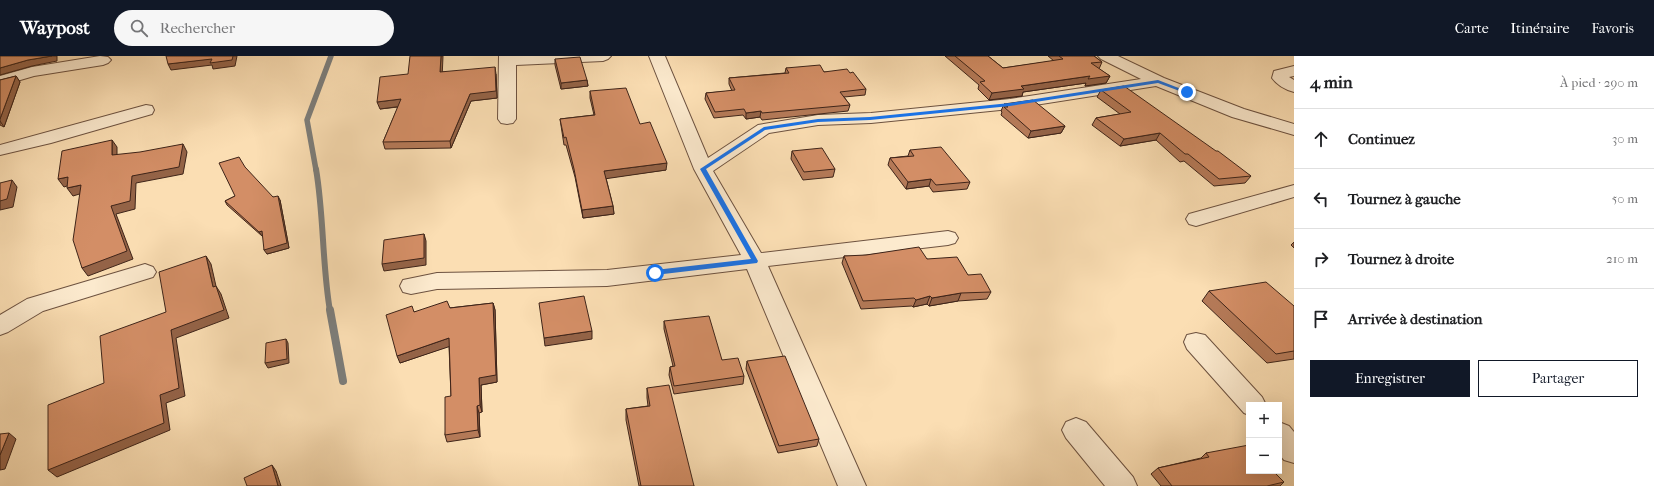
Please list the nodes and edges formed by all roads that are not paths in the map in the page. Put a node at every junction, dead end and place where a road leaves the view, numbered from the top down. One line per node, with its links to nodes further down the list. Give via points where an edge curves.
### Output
1 (603, 56): 4 (street)
2 (657, 56): 14 (street)
3 (1106, 56): 8 (street)
4 (507, 58): 11 (street)
5 (103, 60): 7 (street, via 32,72)
6 (1294, 71): 9 (street, via 1280,74 1280,78)
7 (0, 81)
8 (1158, 81): 12 (street, via 1238,113); 14 (street, via 1010,104 870,118 818,120 764,129)
9 (1294, 87)
10 (146, 110): 13 (street)
11 (507, 119)
12 (1294, 130)
13 (0, 150)
14 (703, 169): 18 (street)
15 (1294, 191): 16 (street)
16 (1196, 219)
17 (948, 238): 18 (street)
18 (755, 261): 20 (street, via 607,278 437,281); 27 (street)
19 (145, 272): 21 (street, via 35,305)
20 (411, 286)
21 (0, 326)
22 (1196, 342): 23 (street)
23 (1250, 402)
24 (1076, 430): 28 (street)
25 (1282, 437): 26 (street)
26 (1294, 451)
27 (852, 486)
28 (1123, 486)

